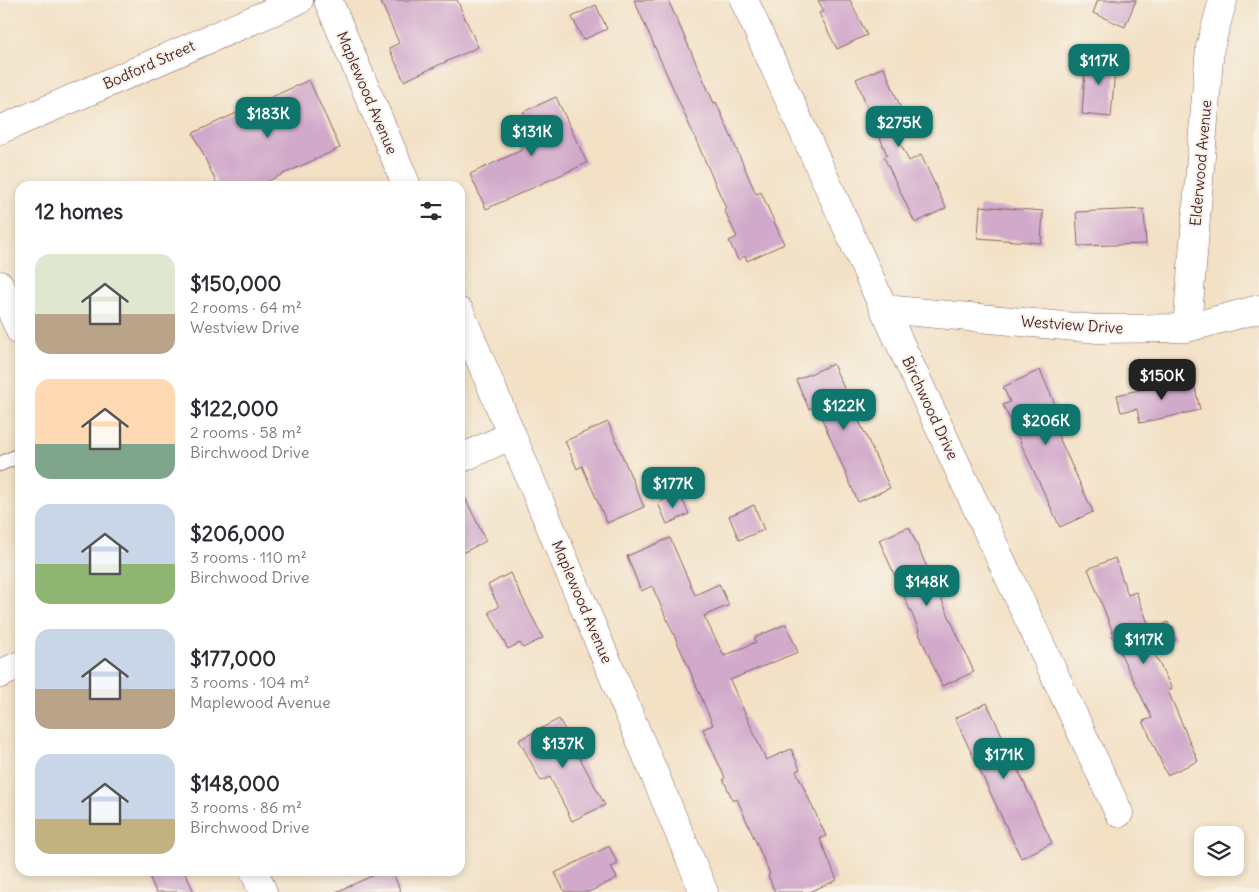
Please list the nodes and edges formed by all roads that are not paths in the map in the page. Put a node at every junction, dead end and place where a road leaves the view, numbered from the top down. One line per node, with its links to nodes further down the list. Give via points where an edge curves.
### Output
1 (299, 0): 5 (street, Bodford Street)
2 (328, 0): 6 (street, Maplewood Avenue)
3 (744, 0): 8 (street, Birchwood Drive)
4 (1223, 0): 12 (street, Elderwood Avenue, via 1210,47)
5 (0, 130)
6 (405, 181)
7 (0, 285): 10 (street)
8 (884, 309): 12 (street, Westview Drive, via 1097,329); 19 (street, Birchwood Drive)
9 (1259, 309): 12 (street, Westview Drive)
10 (15, 320)
11 (465, 324): 13 (street, Maplewood Avenue)
12 (1187, 328)
13 (512, 435): 15 (street); 22 (street, Maplewood Avenue)
14 (15, 458): 16 (lane)
15 (465, 458)
16 (0, 464)
17 (15, 667): 18 (street)
18 (0, 674)
19 (1119, 813)
20 (256, 876): 21 (street)
21 (262, 892)
22 (704, 892)

